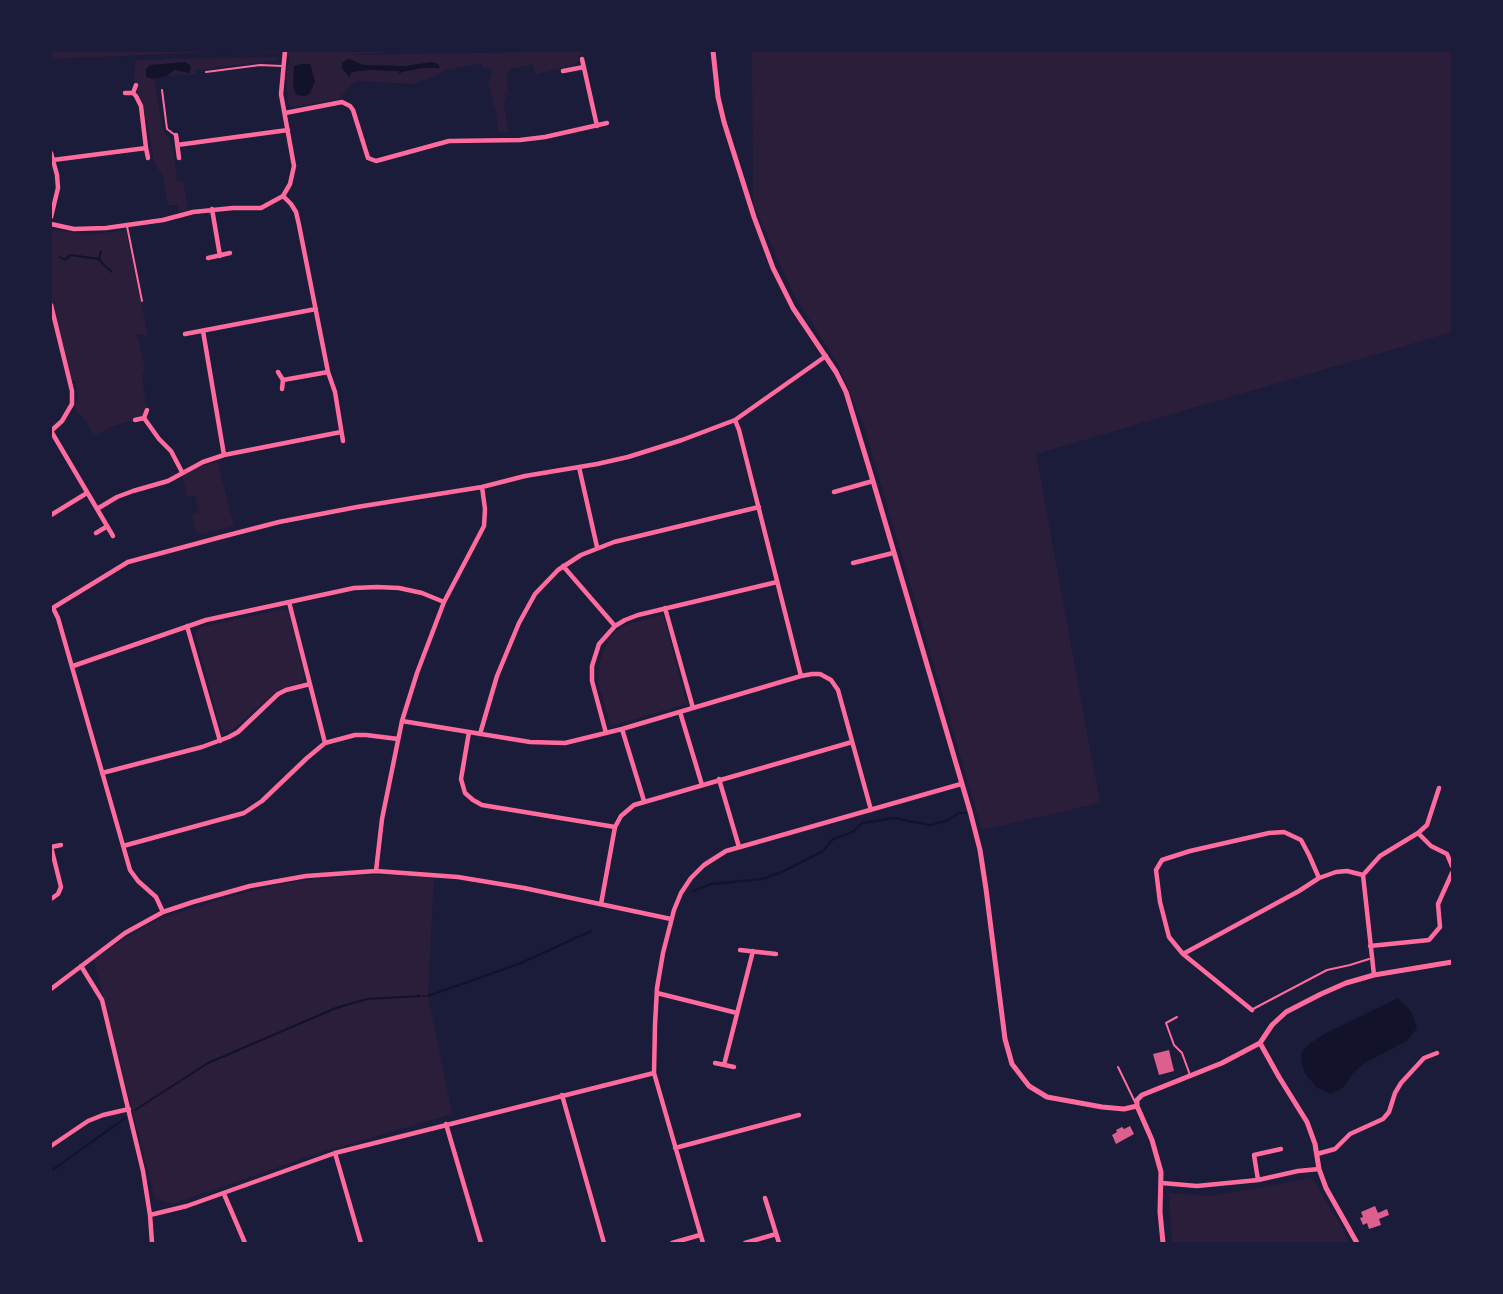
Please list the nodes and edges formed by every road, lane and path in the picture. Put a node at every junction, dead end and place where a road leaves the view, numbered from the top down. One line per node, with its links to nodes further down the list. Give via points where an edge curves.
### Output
1 (285, 51): 4 (street)
2 (713, 51): 36 (street, via 723,122 754,217 793,308)
3 (582, 59): 5 (street)
4 (283, 66): 7 (lane); 12 (street)
5 (584, 67): 6 (street); 14 (street)
6 (563, 71)
7 (206, 72)
8 (136, 85): 11 (street)
9 (162, 90): 16 (lane, via 167,128)
10 (125, 93): 11 (street)
11 (132, 93): 18 (street, via 141,106)
12 (285, 113): 14 (street, via 342,102 350,106 368,158 376,161 449,141 520,140); 15 (street)
13 (607, 123): 14 (street)
14 (597, 125)
15 (288, 130): 17 (street); 23 (street, via 294,166)
16 (176, 135): 17 (street)
17 (177, 145): 21 (street)
18 (146, 148): 20 (street); 22 (street)
19 (51, 153): 22 (street)
20 (148, 158)
21 (179, 158)
22 (53, 160): 25 (street, via 58,188)
23 (283, 196): 24 (street, via 261,208); 33 (street, via 296,212)
24 (212, 209): 27 (street); 29 (street)
25 (51, 216)
26 (51, 224): 27 (street, via 85,230)
27 (127, 225): 31 (lane)
28 (230, 253): 29 (street)
29 (220, 256): 30 (street)
30 (208, 258)
31 (142, 301)
32 (51, 305): 45 (street, via 72,391 72,404)
33 (316, 309): 34 (street); 38 (street)
34 (203, 331): 35 (street); 48 (street)
35 (185, 334)
36 (826, 356): 44 (street); 51 (street, via 846,392)
37 (278, 372): 39 (street)
38 (328, 372): 39 (street); 46 (street)
39 (284, 380): 40 (street)
40 (282, 389)
41 (147, 410): 42 (street)
42 (144, 418): 43 (street); 50 (street)
43 (135, 420)
44 (735, 420): 49 (street, via 628,457); 55 (street)
45 (51, 431): 54 (street)
46 (341, 432): 47 (street); 48 (street)
47 (343, 441)
48 (224, 455): 50 (street)
49 (579, 467): 52 (street); 61 (street)
50 (183, 472): 56 (street)
51 (873, 481): 53 (street); 62 (street)
52 (482, 486): 67 (street, via 485,522); 68 (street, via 279,522 128,562)
53 (834, 492)
54 (87, 494): 56 (street); 57 (street)
55 (759, 508): 61 (street); 65 (street)
56 (97, 509): 58 (street)
57 (51, 515)
58 (106, 527): 59 (street); 60 (street)
59 (96, 533)
60 (113, 536)
61 (597, 547): 64 (street)
62 (893, 552): 63 (street); 88 (street)
63 (853, 563)
64 (563, 566): 70 (street); 81 (street, via 542,585 524,612)
65 (777, 582): 69 (street); 73 (street)
66 (289, 602): 67 (street, via 376,587 411,590); 71 (street); 74 (street)
67 (444, 602): 77 (street)
68 (52, 608): 72 (street)
69 (665, 608): 70 (street); 75 (street)
70 (615, 625): 80 (street, via 599,644 592,666)
71 (187, 626): 72 (street); 83 (street)
72 (73, 666): 86 (street)
73 (801, 676): 75 (street); 84 (street, via 820,674 834,683)
74 (310, 684): 83 (street, via 278,694 238,732); 85 (street)
75 (692, 708): 76 (street)
76 (680, 712): 78 (street); 89 (street)
77 (402, 721): 79 (street); 82 (street)
78 (622, 729): 80 (street); 91 (street)
79 (469, 732): 81 (street); 93 (street, via 461,779 472,800)
80 (606, 733): 81 (street, via 552,744)
81 (480, 734)
82 (397, 739): 85 (street, via 355,735); 100 (street)
83 (220, 741): 86 (street)
84 (852, 742): 87 (street); 92 (street)
85 (326, 743): 96 (street, via 244,813)
86 (102, 774): 96 (street)
87 (719, 779): 89 (street); 98 (street)
88 (961, 784): 92 (street); 131 (street, via 980,850 1004,1039 1012,1064 1029,1086 1047,1097 1102,1107)
89 (702, 785): 91 (street)
90 (1439, 788): 94 (street, via 1427,825)
91 (644, 801): 93 (street, via 625,812)
92 (871, 810): 98 (street)
93 (615, 827): 105 (street)
94 (1418, 833): 99 (street, via 1447,854); 102 (street, via 1380,856)
95 (61, 845): 97 (street)
96 (123, 846): 106 (street, via 132,874 156,897)
97 (51, 847): 104 (street, via 61,889)
98 (739, 847): 107 (street, via 718,855 697,872 681,893)
99 (1452, 866)
100 (376, 871): 105 (street, via 458,877); 106 (street, via 277,880)
101 (1452, 873): 108 (street, via 1438,904 1440,928 1429,940)
102 (1363, 875): 103 (street, via 1336,872); 108 (street)
103 (1319, 878): 112 (street); 112 (street, via 1301,840 1284,832 1162,860 1156,870 1160,902 1169,937)
104 (51, 899)
105 (601, 904): 107 (street)
106 (163, 912): 115 (street)
107 (671, 919): 118 (street)
108 (1370, 946): 113 (street)
109 (740, 950): 110 (street)
110 (753, 951): 111 (street); 120 (street)
111 (776, 954)
112 (1183, 954): 119 (street)
113 (1372, 958): 116 (street); 119 (lane, via 1327,970)
114 (1452, 962): 116 (street)
115 (81, 966): 117 (street); 132 (street, via 102,1000)
116 (1374, 975): 122 (street, via 1286,1012)
117 (51, 989)
118 (657, 993): 120 (street); 128 (street)
119 (1252, 1010)
120 (737, 1013): 125 (street)
121 (1177, 1017): 129 (lane, via 1166,1023)
122 (1260, 1043): 129 (street); 139 (street, via 1307,1122)
123 (1437, 1052): 139 (street, via 1424,1058 1401,1083 1383,1119 1350,1134 1335,1149)
124 (715, 1063): 125 (street)
125 (724, 1065): 126 (street)
126 (734, 1067)
127 (1118, 1067): 131 (lane)
128 (654, 1073): 130 (street); 136 (street)
129 (1190, 1076): 131 (street, via 1142,1095)
130 (562, 1095): 134 (street); 152 (street)
131 (1137, 1106): 142 (street, via 1158,1158)
132 (129, 1109): 135 (street, via 88,1121); 145 (street)
133 (799, 1115): 136 (street)
134 (446, 1124): 138 (street); 151 (street)
135 (51, 1146)
136 (675, 1148): 147 (street)
137 (1281, 1149): 141 (street, via 1254,1155)
138 (335, 1153): 143 (street); 150 (street)
139 (1317, 1154): 140 (street)
140 (1319, 1169): 141 (street); 158 (street)
141 (1258, 1180): 142 (street, via 1197,1186)
142 (1162, 1183): 157 (street)
143 (223, 1194): 145 (street); 149 (street)
144 (765, 1198): 146 (street)
145 (150, 1215): 148 (street)
146 (776, 1234): 155 (street); 156 (street)
147 (700, 1235): 153 (street); 154 (street)
148 (152, 1243)
149 (245, 1243)
150 (360, 1243)
151 (481, 1243)
152 (604, 1243)
153 (672, 1243)
154 (703, 1243)
155 (745, 1243)
156 (779, 1243)
157 (1163, 1243)
158 (1357, 1243)

